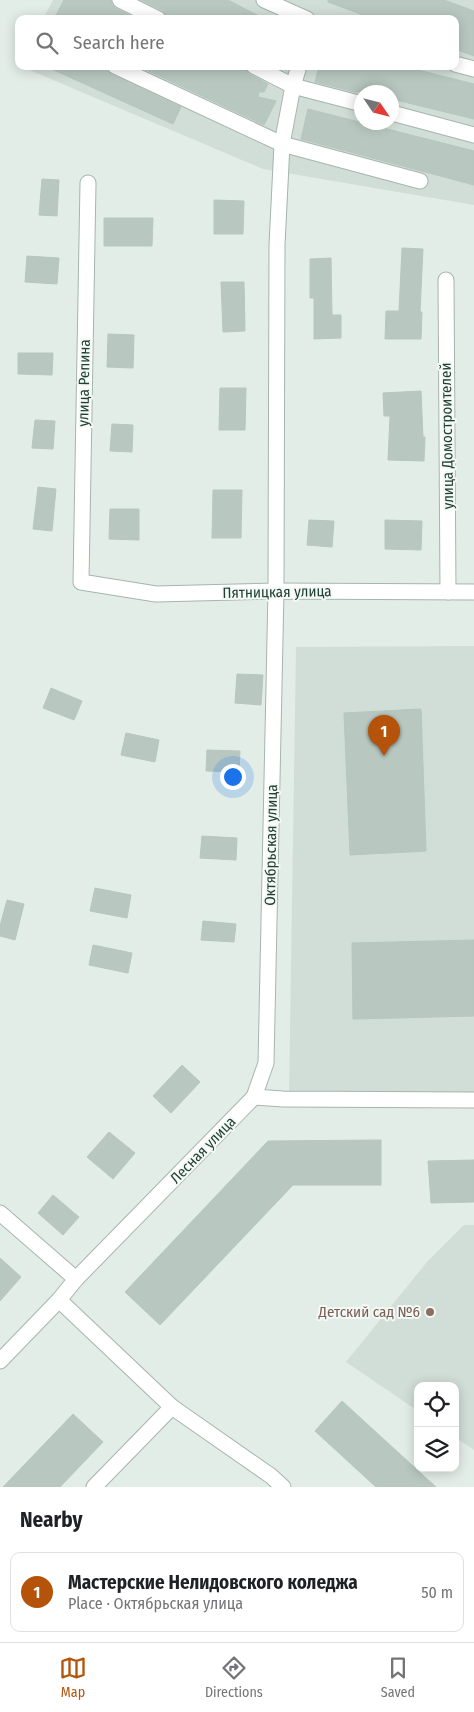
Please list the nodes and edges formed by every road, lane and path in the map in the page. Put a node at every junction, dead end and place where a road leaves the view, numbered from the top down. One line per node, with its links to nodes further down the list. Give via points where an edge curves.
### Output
1 (120, 0): 3 (street)
2 (264, 0): 4 (street)
3 (150, 15)
4 (298, 15)
5 (459, 65): 6 (street)
6 (474, 69)
7 (124, 70): 14 (street)
8 (262, 70): 10 (street)
9 (298, 70): 10 (street, Октябрьская улица)
10 (293, 86): 11 (street); 14 (street, Октябрьская улица)
11 (354, 102)
12 (399, 115): 13 (street)
13 (474, 135)
14 (282, 144): 15 (street); 19 (street, Октябрьская улица, via 277,244)
15 (420, 181)
16 (88, 183): 18 (street, улица Репина)
17 (446, 280): 20 (street, улица Домостроителей)
18 (81, 582): 19 (street, Пятницкая улица, via 156,594)
19 (276, 591): 20 (street, Пятницкая улица); 22 (street, Октябрьская улица, via 266,1063)
20 (448, 592): 21 (street, Пятницкая улица)
21 (474, 592)
22 (254, 1097): 23 (street); 25 (street, Лесная улица)
23 (474, 1100)
24 (0, 1213): 25 (street)
25 (76, 1279): 26 (street, Лесная улица)
26 (59, 1300): 27 (street, Лесная улица); 28 (street)
27 (0, 1361)
28 (172, 1407): 29 (street); 30 (street)
29 (94, 1487)
30 (283, 1487)

